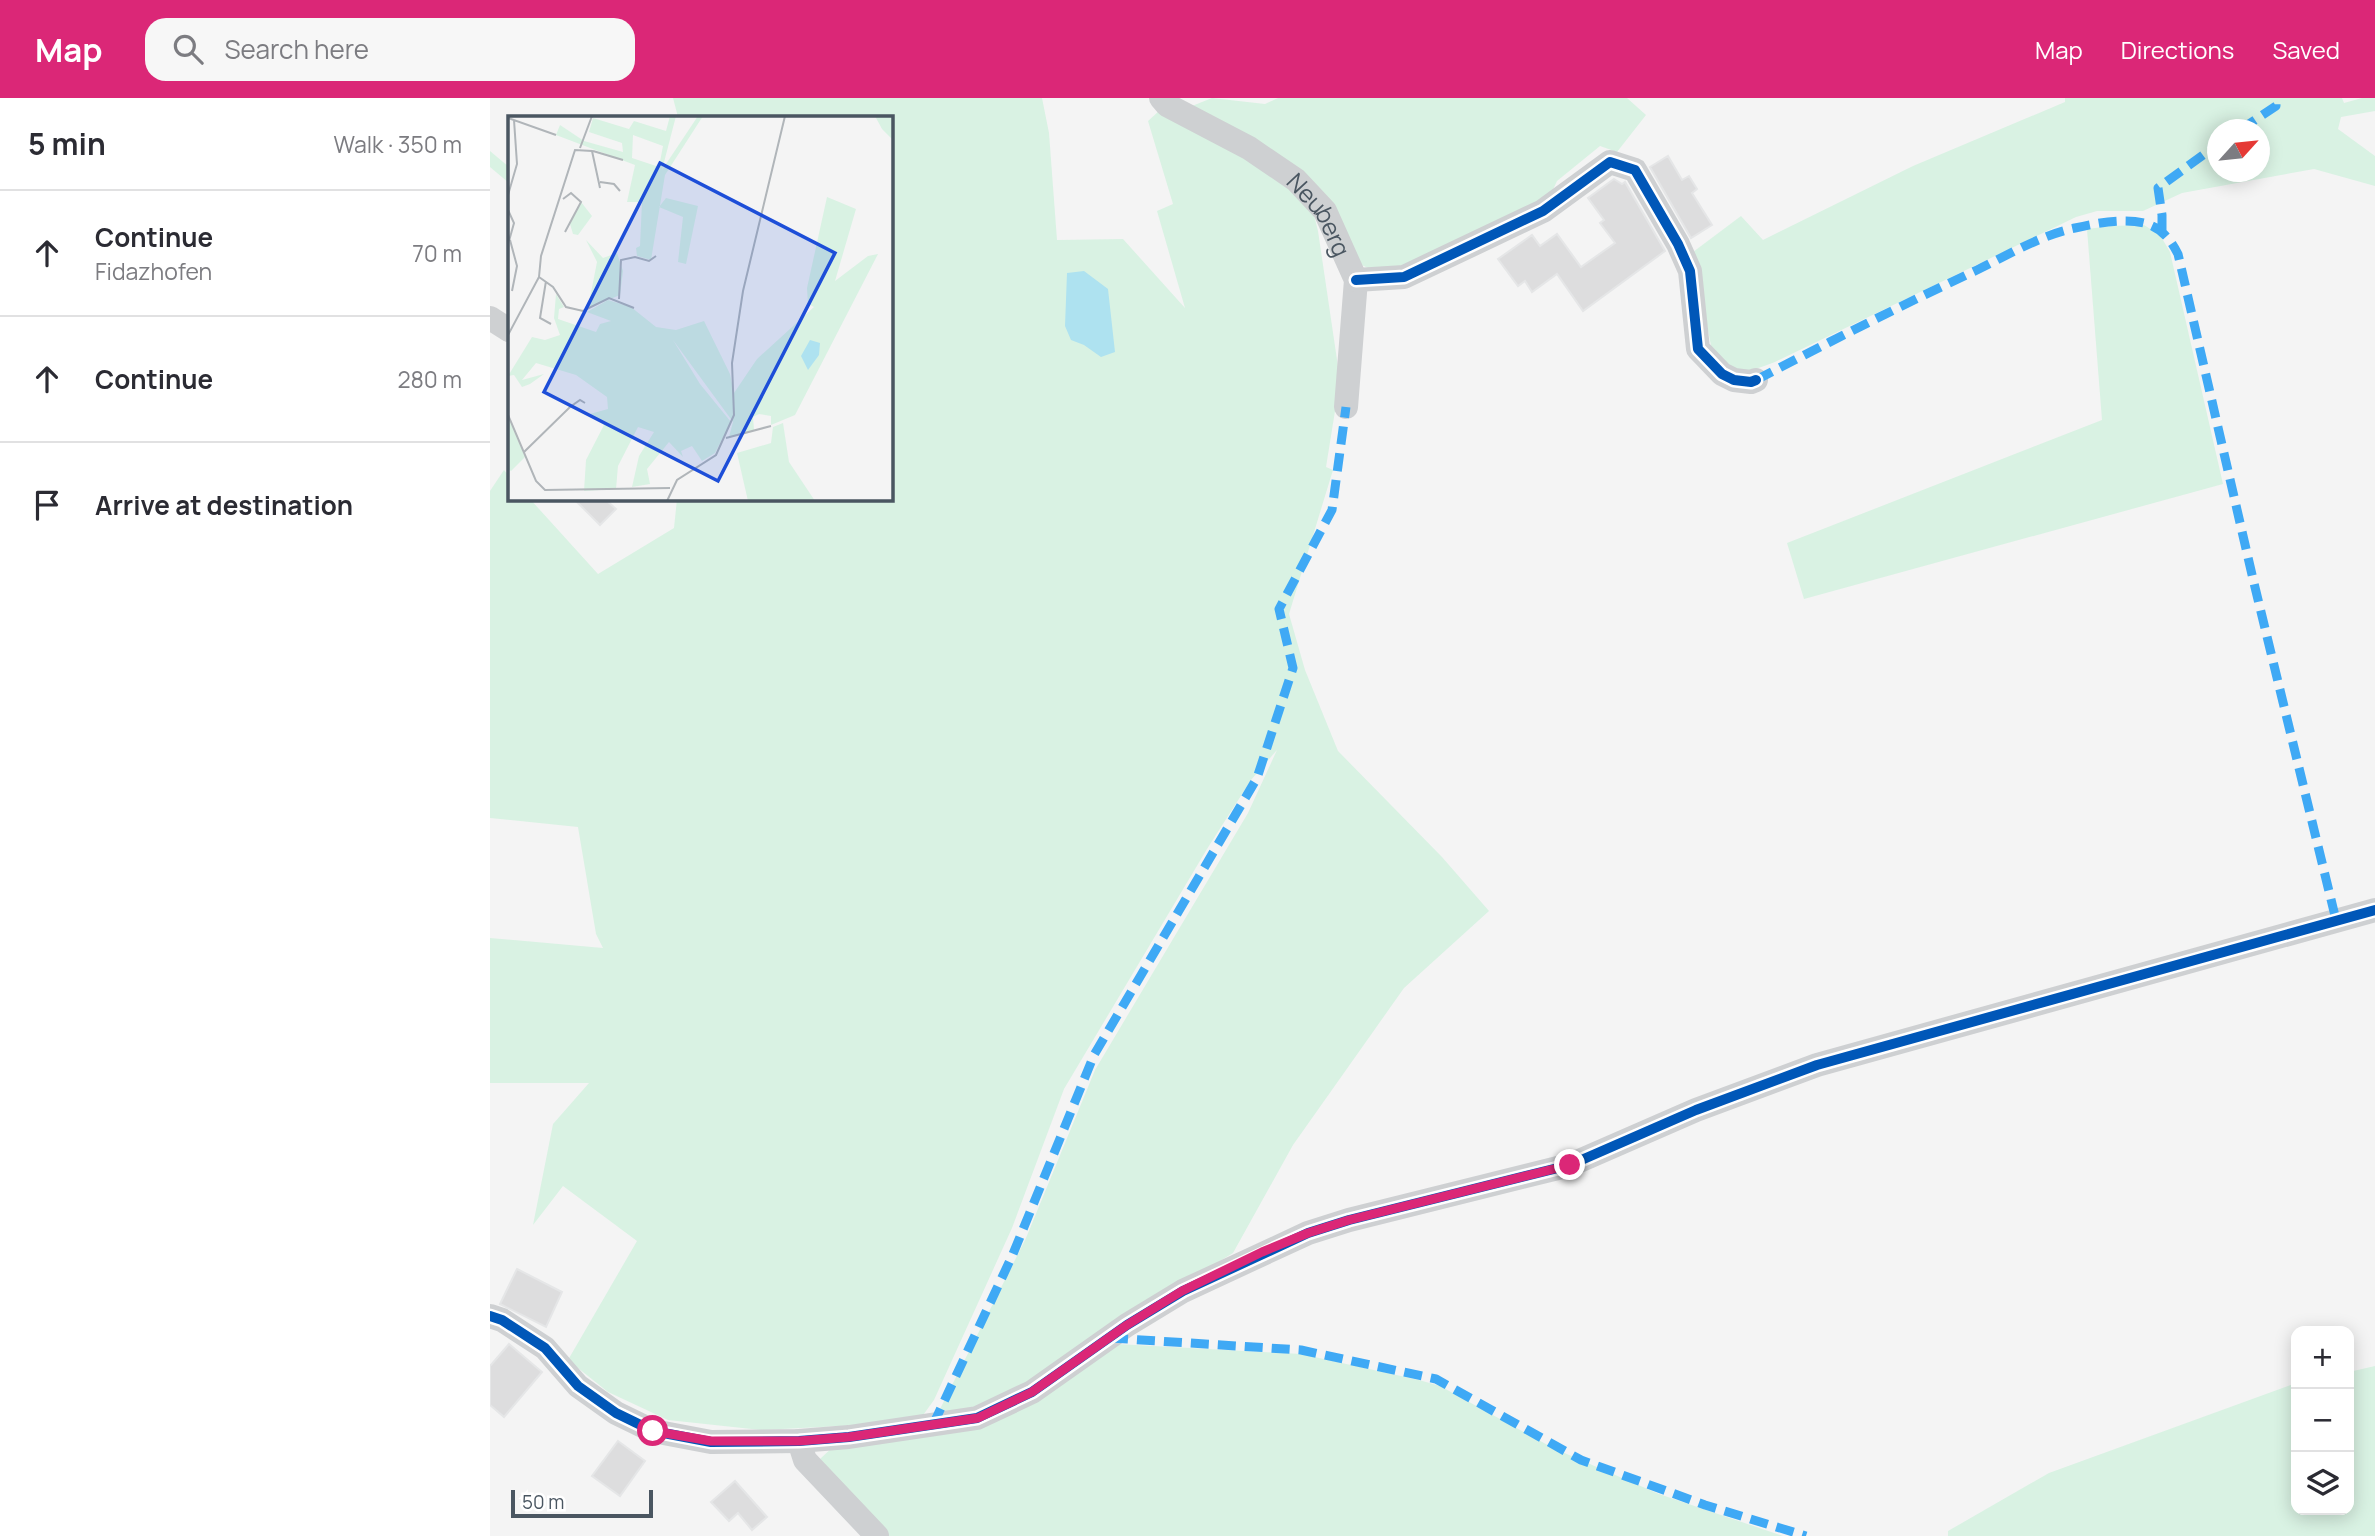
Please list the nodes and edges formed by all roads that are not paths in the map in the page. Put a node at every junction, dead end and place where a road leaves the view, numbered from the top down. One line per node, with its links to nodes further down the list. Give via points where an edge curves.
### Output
1 (1161, 98): 2 (street, Neuberg, via 1296,180 1325,211)
2 (1356, 280): 5 (street, via 1404,277 1543,211 1610,162 1635,170 1678,244 1690,271 1698,349 1722,374 1734,380); 6 (street, Neuberg)
3 (490, 318): 4 (street)
4 (508, 329)
5 (1756, 380)
6 (1346, 407)
7 (2375, 910): 9 (street, via 1817,1065 1696,1110 1570,1165 1308,1233 1182,1291 1032,1392 978,1418)
8 (490, 1316): 9 (street, via 545,1348 578,1386 616,1413 653,1431 711,1441)
9 (799, 1441): 10 (street, via 804,1460)
10 (877, 1536)

